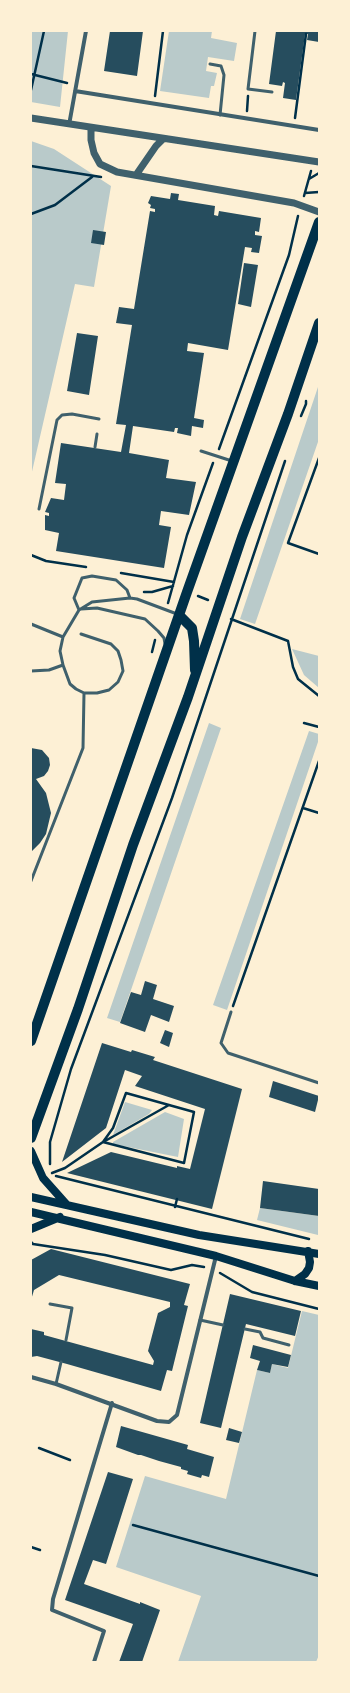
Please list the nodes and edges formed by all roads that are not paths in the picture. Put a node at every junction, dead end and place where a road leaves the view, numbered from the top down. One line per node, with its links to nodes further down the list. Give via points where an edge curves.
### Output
1 (86, 31): 4 (street)
2 (254, 31): 5 (lane, via 248,89)
3 (210, 64): 6 (lane, via 221,66 224,75)
4 (75, 91): 6 (street); 8 (street)
5 (272, 92)
6 (220, 115): 10 (street)
7 (31, 118): 8 (street)
8 (69, 125): 9 (street)
9 (91, 129): 11 (street); 13 (street, via 94,153 100,164 118,172)
10 (319, 130)
11 (163, 139): 12 (street); 13 (street)
12 (319, 162)
13 (136, 175): 14 (street, via 294,202)
14 (319, 212)
15 (319, 222): 21 (main road)
16 (319, 323): 32 (main road)
17 (99, 419): 22 (lane, via 62,414 57,420)
18 (97, 434): 19 (lane)
19 (95, 447)
20 (201, 451): 21 (lane)
21 (234, 462): 25 (main road)
22 (39, 509)
23 (130, 598): 24 (lane, via 92,602); 24 (lane, via 116,580 92,576 82,578 74,598); 25 (lane)
24 (79, 610): 28 (lane); 29 (lane, via 97,608 145,619 164,638)
25 (179, 615): 29 (main road); 32 (main road, via 192,628)
26 (31, 624): 28 (lane)
27 (81, 634): 33 (lane, via 111,644 118,651 123,670 118,682 109,690)
28 (63, 637): 30 (lane, via 60,651)
29 (167, 654): 36 (main road)
30 (63, 665): 31 (lane, via 49,670); 33 (lane, via 70,684)
31 (31, 671)
32 (195, 676): 38 (main road)
33 (84, 693): 34 (lane, via 83,748)
34 (31, 881)
35 (231, 1012): 37 (lane, via 221,1043 228,1053)
36 (31, 1041)
37 (319, 1083)
38 (31, 1138)
39 (31, 1151): 41 (main road, via 43,1178)
40 (31, 1197): 41 (main road)
41 (67, 1205): 45 (main road, via 199,1235)
42 (31, 1212): 43 (main road)
43 (60, 1217): 44 (main road); 47 (main road)
44 (31, 1229)
45 (308, 1251): 46 (main road); 48 (main road, via 309,1268)
46 (319, 1254)
47 (216, 1256): 48 (main road); 51 (street)
48 (296, 1281): 49 (main road)
49 (319, 1286)
50 (50, 1304): 54 (lane, via 72,1308)
51 (200, 1320): 52 (lane); 59 (street, via 177,1415 169,1422 157,1421)
52 (224, 1325)
53 (245, 1329): 55 (lane, via 260,1332 262,1338)
54 (66, 1340)
55 (289, 1345)
56 (61, 1362): 58 (lane)
57 (31, 1377): 58 (street)
58 (56, 1384): 59 (street)
59 (112, 1403): 60 (street, via 53,1599 52,1610 104,1632)
60 (94, 1662)

